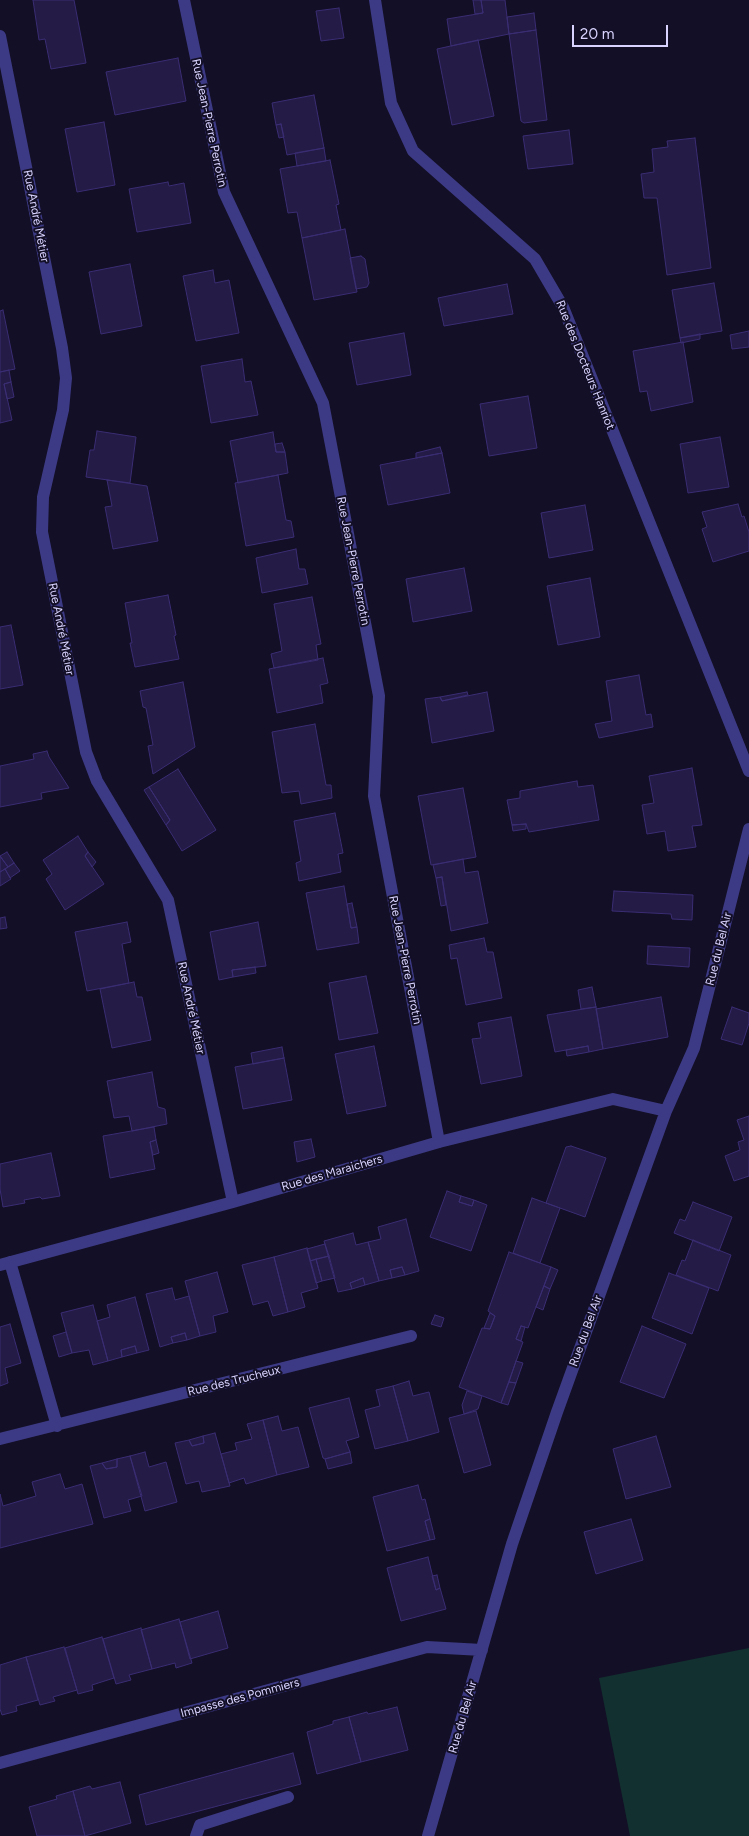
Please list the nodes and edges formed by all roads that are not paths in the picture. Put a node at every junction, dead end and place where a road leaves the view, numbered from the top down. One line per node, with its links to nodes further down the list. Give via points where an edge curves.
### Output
1 (184, 0): 8 (street, Rue Jean-Pierre Perrotin, via 224,192 323,403 379,696 374,796)
2 (375, 0): 4 (street, Rue des Docteurs Hanriot, via 391,102 413,151 535,259 562,307)
3 (0, 36): 9 (street, Rue André Métier, via 66,378 43,497 42,532 86,752 97,781 168,900)
4 (746, 754): 5 (street, Rue des Docteurs Hanriot)
5 (749, 771)
6 (749, 829): 7 (street, Rue du Bel Air, via 694,1048)
7 (666, 1111): 8 (street, Rue des Maraichers, via 613,1099); 14 (street, Rue du Bel Air, via 553,1421 512,1544)
8 (439, 1142): 9 (street, Rue des Maraichers)
9 (234, 1202): 10 (street, Rue des Maraichers)
10 (5, 1263): 12 (street)
11 (411, 1336): 12 (street, Rue des Trucheux)
12 (57, 1426): 13 (street, Rue des Trucheux)
13 (0, 1439)
14 (482, 1650): 15 (street, Impasse des Pommiers, via 427,1647); 18 (street, Rue du Bel Air)
15 (0, 1763)
16 (288, 1797): 17 (street, via 200,1824)
17 (196, 1836)
18 (428, 1836)

